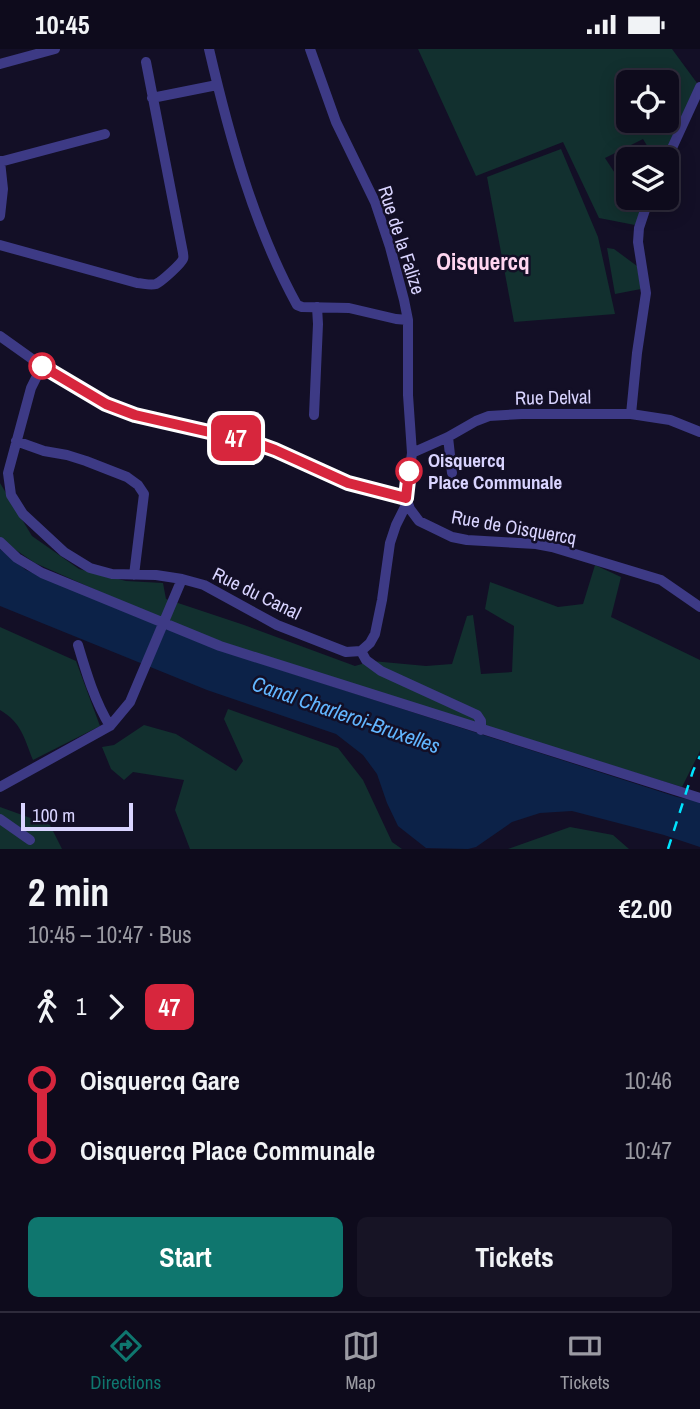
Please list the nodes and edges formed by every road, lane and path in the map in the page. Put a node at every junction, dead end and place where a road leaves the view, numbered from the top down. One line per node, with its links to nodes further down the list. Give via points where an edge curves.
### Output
1 (55, 49): 5 (street)
2 (209, 49): 6 (street)
3 (310, 49): 16 (street, Rue de la Falize, via 336,122 383,224)
4 (146, 62): 8 (street)
5 (0, 64)
6 (217, 85): 8 (street); 15 (street, via 241,171 277,266 297,305)
7 (700, 87): 10 (street)
8 (152, 98): 14 (street, via 183,259 154,285)
9 (105, 134): 11 (street)
10 (672, 147)
11 (0, 161): 13 (street)
12 (645, 210): 19 (street, via 638,242 646,293)
13 (0, 216)
14 (0, 245)
15 (317, 307): 16 (street, via 349,308); 20 (street)
16 (408, 320): 24 (street, Rue de la Falize)
17 (0, 336): 18 (street)
18 (42, 366): 23 (street); 26 (street, via 106,404 135,415 253,442 348,483)
19 (631, 414): 21 (street, Rue Delval, via 670,420); 22 (street, Rue Delval, via 489,416)
20 (314, 415)
21 (700, 432)
22 (448, 437): 24 (street, Rue Delval); 25 (street)
23 (16, 441): 28 (street, via 8,482 23,514 64,552 90,568); 28 (street, via 86,461 138,485 144,494)
24 (412, 453): 26 (street, Rue de la Falize)
25 (452, 473)
26 (407, 501): 30 (street, Rue de Oisquercq, via 419,521 452,537 552,547 661,580); 32 (street, via 390,543 375,634)
27 (0, 542): 33 (street, via 42,573 220,646)
28 (134, 575): 29 (street)
29 (182, 579): 32 (street, Rue du Canal, via 211,588 277,625 346,652); 34 (street, Rue du Canal, via 130,702)
30 (700, 607)
31 (78, 645): 34 (street)
32 (361, 650): 33 (street, via 381,671 477,715)
33 (481, 724): 36 (street)
34 (110, 726): 35 (street, Rue du Canal)
35 (0, 787)
36 (700, 798)
37 (0, 819): 38 (street)
38 (30, 840)

